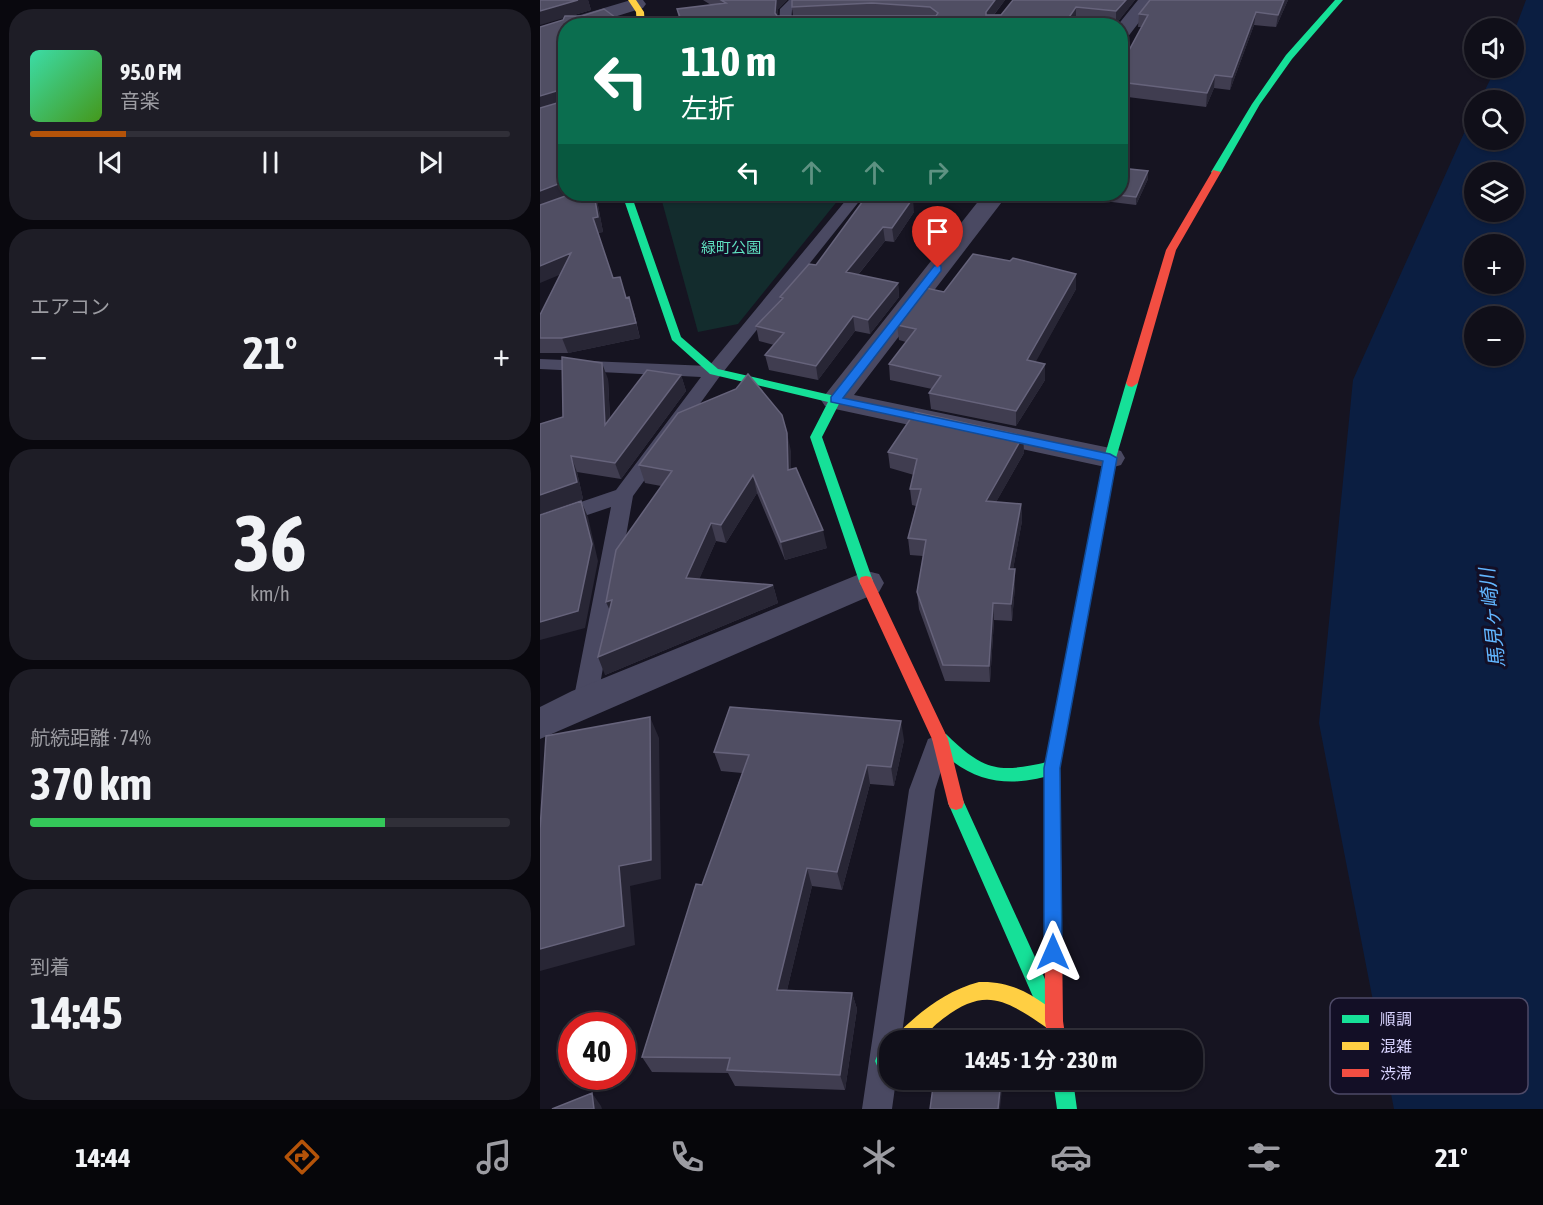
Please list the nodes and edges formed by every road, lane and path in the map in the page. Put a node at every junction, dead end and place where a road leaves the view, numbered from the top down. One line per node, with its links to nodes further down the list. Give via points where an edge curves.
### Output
1 (796, 0): 7 (lane, via 786,9)
2 (1147, 0): 8 (street)
3 (1339, 0): 17 (street, via 1289,57 1256,104 1171,250)
4 (640, 1): 5 (street); 6 (street)
5 (587, 18)
6 (642, 18)
7 (785, 18)
8 (1128, 24)
9 (558, 27): 10 (street)
10 (540, 33)
11 (628, 201): 15 (street, via 676,338)
12 (852, 201): 15 (lane)
13 (991, 201): 16 (street)
14 (540, 364): 15 (lane)
15 (714, 372): 16 (street); 18 (lane)
16 (836, 400): 17 (street); 20 (street, via 816,437)
17 (1110, 458): 24 (street)
18 (623, 495): 19 (lane); 21 (lane)
19 (540, 524)
20 (867, 583): 21 (street); 23 (street)
21 (585, 702): 22 (street)
22 (540, 724)
23 (940, 739): 24 (street, via 969,766 992,774 1020,776); 25 (street, via 955,801); 26 (lane, via 922,790)
24 (1052, 768): 25 (street)
25 (1054, 1020): 27 (street, via 1008,994 979,990 951,1000); 28 (street)
26 (891, 1030)
27 (915, 1030)
28 (1055, 1030)
29 (881, 1090): 31 (lane)
30 (1064, 1090): 32 (street)
31 (877, 1109)
32 (1067, 1109)

